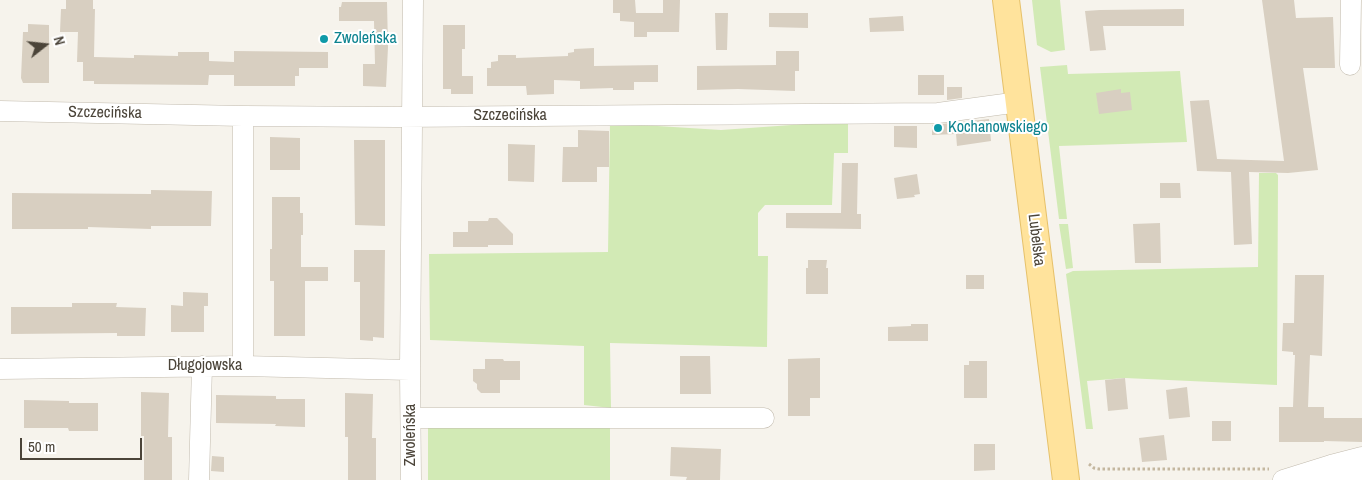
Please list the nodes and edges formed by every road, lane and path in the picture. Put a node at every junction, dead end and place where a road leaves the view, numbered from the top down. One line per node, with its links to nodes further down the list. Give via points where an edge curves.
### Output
1 (413, 0): 8 (street, Zwoleńska)
2 (1006, 0): 5 (main road, Lubelska)
3 (1351, 0): 4 (street)
4 (1350, 65)
5 (1019, 102): 8 (street, Szczecińska, via 938,113); 21 (main road, Lubelska)
6 (0, 110): 7 (street, Szczecińska)
7 (243, 116): 8 (street, Szczecińska); 10 (street)
8 (412, 117): 12 (street, Zwoleńska)
9 (202, 366): 10 (street, Długojowska); 11 (street, Długojowska); 19 (street)
10 (243, 366): 12 (street, Długojowska)
11 (0, 368)
12 (410, 370): 13 (street, Zwoleńska)
13 (411, 418): 14 (street); 20 (street, Zwoleńska)
14 (764, 418)
15 (1362, 457): 17 (street)
16 (1089, 464): 17 (path, via 1099,469)
17 (1280, 475)
18 (1362, 475): 22 (street)
19 (199, 480)
20 (411, 480)
21 (1066, 480)
22 (1312, 480)

